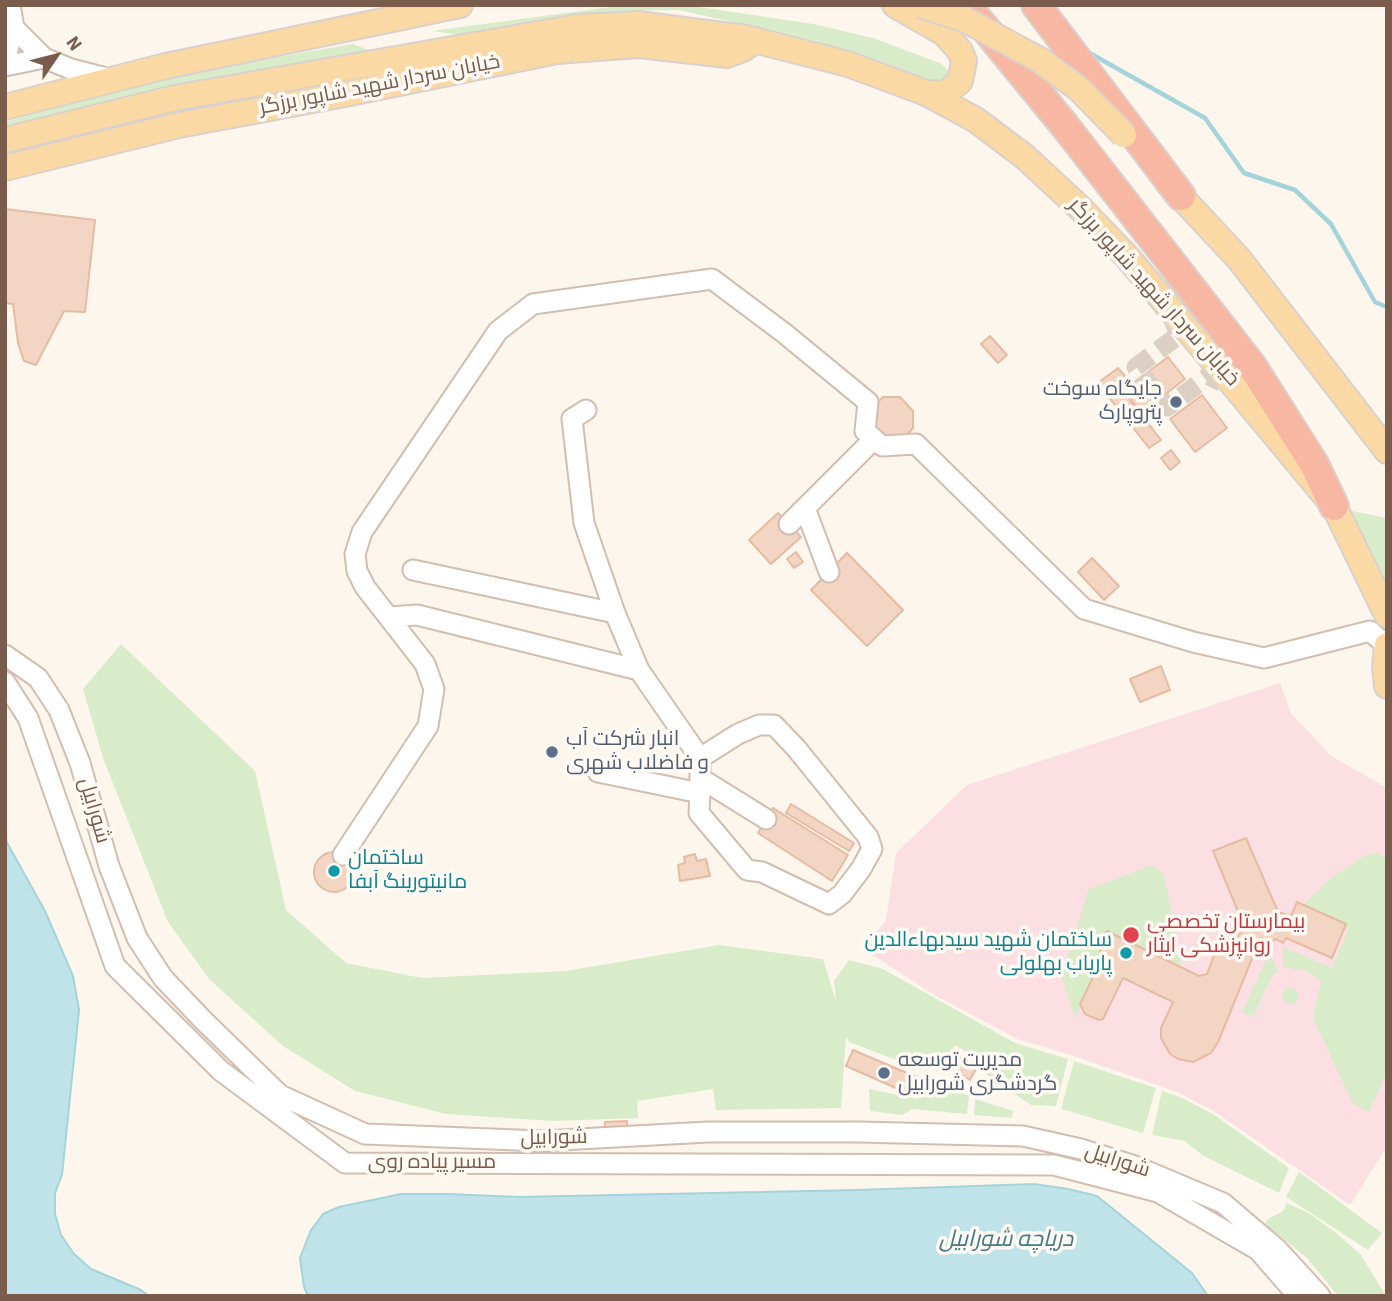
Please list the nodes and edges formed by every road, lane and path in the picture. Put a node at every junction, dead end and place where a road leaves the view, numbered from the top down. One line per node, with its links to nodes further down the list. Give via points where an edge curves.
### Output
1 (10, 5): 7 (street)
2 (460, 5): 12 (main road)
3 (895, 5): 13 (main road, via 944,33 964,61 960,81 945,93)
4 (920, 5): 17 (main road, bridge, via 964,19 1040,60 1079,89)
5 (966, 5): 21 (highway, via 1252,366 1314,464)
6 (1036, 5): 17 (highway)
7 (14, 28): 9 (street); 10 (street)
8 (756, 40): 13 (main road, خیابان سردار شهید شاپور برزگر, via 848,64); 15 (main road, خیابان سردار شهید شاپور برزگر, via 638,24 577,27 175,97); 16 (main road, خیابان سردار شهید شاپور برزگر, via 727,55 639,45 557,51 179,125)
9 (44, 58): 11 (street); 12 (street)
10 (5, 60)
11 (5, 66)
12 (110, 79): 14 (main road)
13 (926, 93): 21 (main road, خیابان سردار شهید شاپور برزگر, via 998,135 1080,208 1144,277)
14 (5, 107)
15 (5, 140)
16 (5, 168)
17 (1181, 196): 20 (main road, via 1239,259)
18 (586, 410): 26 (street, via 572,419 584,523)
19 (874, 439): 22 (street); 28 (street, via 865,430 868,402 712,279 533,304 498,331 362,532 355,554 357,571); 29 (street, via 881,446 916,444 1084,609 1264,658 1370,631)
20 (1387, 451)
21 (1334, 506): 27 (main road, خیابان سردار شهید شاپور برزگر)
22 (805, 508): 23 (street); 25 (street)
23 (789, 524)
24 (413, 570): 26 (street)
25 (830, 572)
26 (615, 613): 31 (street)
27 (1387, 615)
28 (389, 617): 31 (street, via 417,615); 38 (street, via 425,664 434,689 428,726)
29 (1387, 646): 33 (main road)
30 (5, 655): 40 (street, شورابیل, via 38,678 59,710 137,938 163,978 281,1095 365,1134 542,1141 708,1132 1023,1136 1135,1166 1223,1203 1277,1249)
31 (639, 670): 34 (street)
32 (5, 682): 39 (street, مسیر پیاده روی, via 28,718 115,966 221,1071 345,1163 1054,1165 1158,1192 1258,1250)
33 (1387, 686)
34 (700, 758): 36 (street); 36 (street, via 738,734 759,725 774,725 868,837 872,849 842,894 829,904 762,872 747,870 699,813)
35 (598, 772): 36 (street)
36 (700, 786): 37 (street)
37 (766, 820)
38 (342, 855)
39 (1298, 1296)
40 (1320, 1296)

